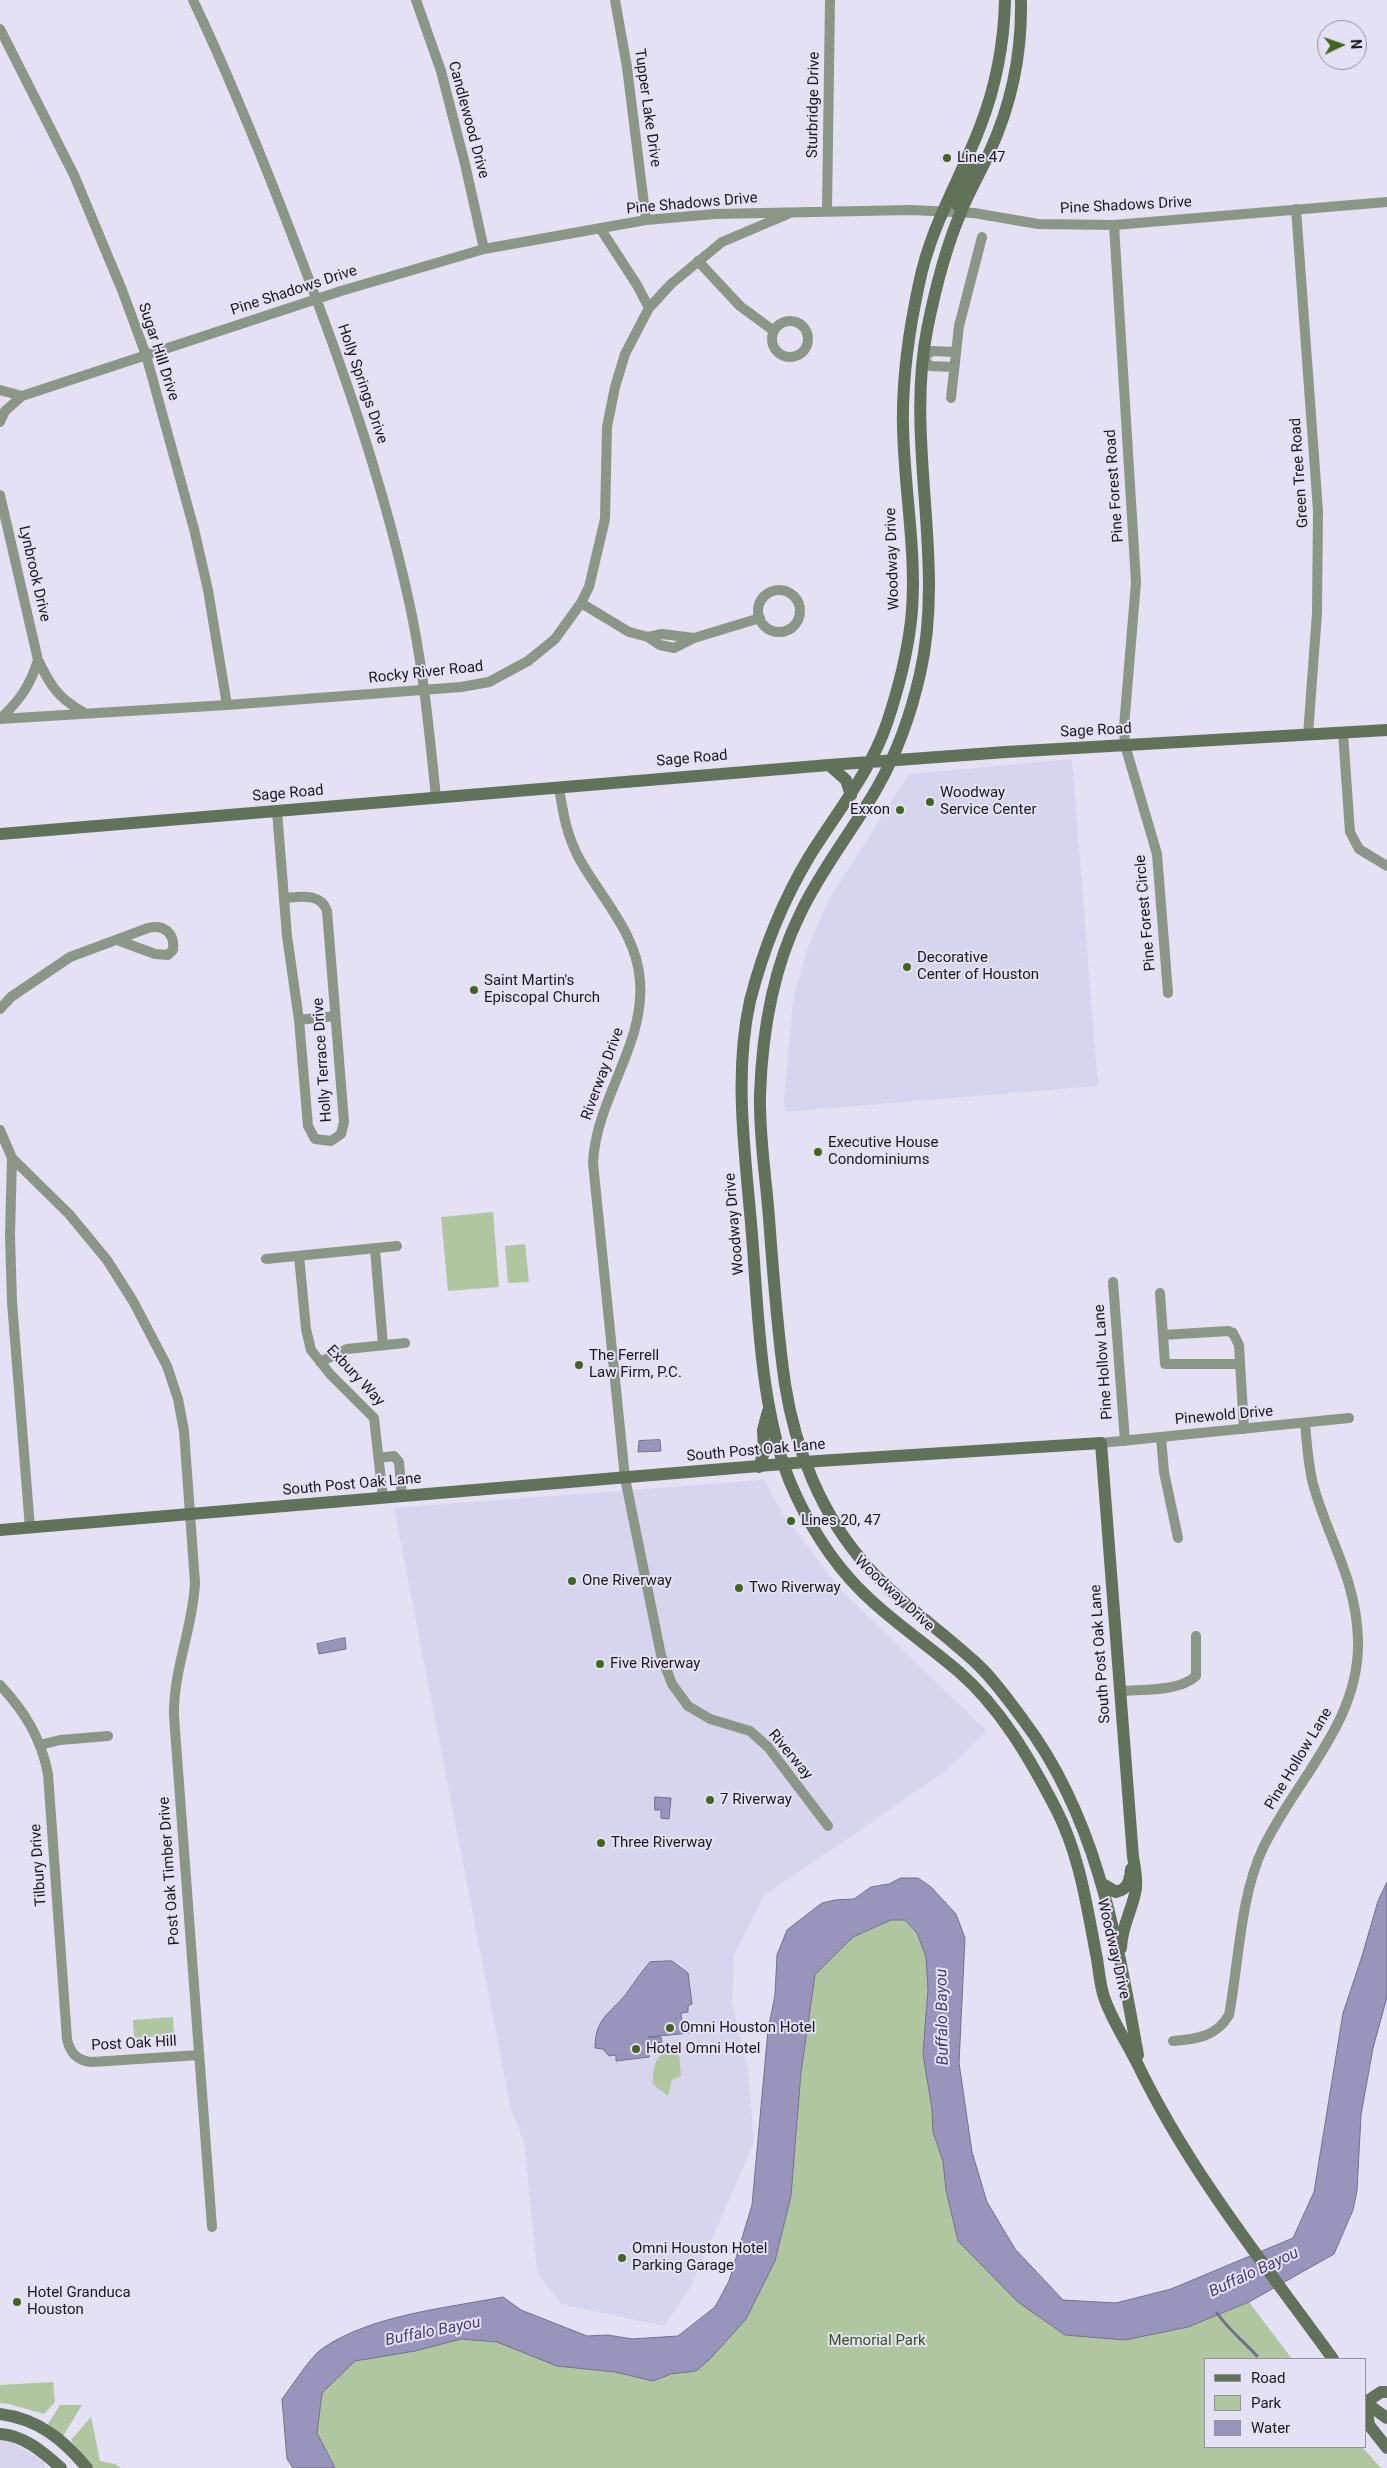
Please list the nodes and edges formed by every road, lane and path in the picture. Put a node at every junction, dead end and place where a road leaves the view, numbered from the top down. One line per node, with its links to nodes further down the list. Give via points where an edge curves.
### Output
1 (194, 0): 21 (street, Holly Springs Drive, via 246,114)
2 (416, 0): 19 (street, Candlewood Drive, via 442,71)
3 (615, 0): 15 (street, Tupper Lake Drive, via 627,67)
4 (830, 0): 11 (street, Sturbridge Drive)
5 (1004, 0): 8 (main road, Woodway Drive, via 1001,55 979,129)
6 (1022, 0): 14 (main road, Woodway Drive, via 1018,60 1006,110)
7 (0, 29): 25 (street, Sugar Hill Drive, via 74,175)
8 (969, 150): 12 (main road, Woodway Drive); 14 (main road, via 971,164 956,203)
9 (1387, 202): 10 (street, Pine Shadows Drive)
10 (1296, 209): 16 (street, Pine Shadows Drive); 47 (street, Green Tree Road, via 1318,511 1317,613)
11 (828, 210): 12 (street, Pine Shadows Drive); 13 (street, Pine Shadows Drive)
12 (941, 211): 14 (street, Pine Shadows Drive); 26 (main road, Woodway Drive, via 919,284)
13 (794, 212): 15 (street, Pine Shadows Drive); 20 (street, Rocky River Road, via 722,242)
14 (960, 212): 16 (street, Pine Shadows Drive, via 1038,224); 27 (main road, Woodway Drive, via 937,287)
15 (646, 220): 17 (street, Pine Shadows Drive)
16 (1114, 225): 48 (street, Pine Forest Road, via 1136,582)
17 (600, 228): 19 (street, Pine Shadows Drive); 22 (street)
18 (982, 237): 24 (street, via 965,296)
19 (484, 249): 21 (street, Pine Shadows Drive)
20 (698, 261): 22 (street, Rocky River Road); 23 (street, via 740,306)
21 (316, 299): 25 (street, Pine Shadows Drive); 41 (street, Holly Springs Drive, via 382,490 408,598)
22 (649, 308): 36 (street, Rocky River Road, via 625,354 615,387 607,427 606,519 592,578)
23 (774, 331)
24 (955, 352): 27 (street, via 932,351); 28 (street)
25 (146, 355): 30 (street, Pine Shadows Drive); 42 (street, Sugar Hill Drive, via 194,528)
26 (907, 356): 27 (main road); 35 (main road, Woodway Drive, via 903,421)
27 (923, 358): 28 (street, via 930,366); 34 (main road, Woodway Drive, via 920,432)
28 (953, 367): 31 (street)
29 (0, 390): 30 (street)
30 (22, 396): 32 (street, Pine Shadows Drive, via 5,411)
31 (951, 398)
32 (0, 422)
33 (0, 495): 40 (street, Lynbrook Drive)
34 (924, 501): 35 (main road); 38 (main road, Woodway Drive)
35 (907, 503): 37 (main road, Woodway Drive)
36 (581, 603): 39 (street, via 629,632 674,648 694,638); 41 (street, Rocky River Road, via 555,639 512,672 489,682)
37 (912, 616): 38 (main road); 49 (main road, Woodway Drive, via 888,722)
38 (928, 617): 50 (main road, Woodway Drive, via 914,699)
39 (760, 618): 39 (street, via 759,605 772,591 778,589 791,593 799,605 798,619 789,629 769,629)
40 (38, 660): 43 (street, Lynbrook Drive, via 47,680 65,702); 44 (street, via 20,699)
41 (425, 690): 42 (street, Rocky River Road); 54 (street, Holly Springs Drive)
42 (227, 705): 43 (street, Rocky River Road)
43 (84, 712): 44 (street, Rocky River Road)
44 (0, 719)
45 (1387, 730): 46 (main road, Sage Road)
46 (1343, 733): 47 (main road, Sage Road); 57 (street, via 1350,832 1359,849)
47 (1308, 735): 48 (main road, Sage Road)
48 (1124, 745): 50 (main road, Sage Road); 60 (street, Pine Forest Circle, via 1157,854)
49 (871, 762): 50 (main road, Sage Road); 51 (main road, Sage Road); 53 (main road, Woodway Drive)
50 (891, 762): 65 (main road, Woodway Drive, via 815,885 796,922 779,968 768,1016)
51 (829, 765): 52 (main road, Sage Road); 53 (main road, via 846,780)
52 (559, 788): 54 (main road, Sage Road); 92 (street, Riverway Drive, via 566,830 580,859 621,922 640,978 638,1022 603,1112 593,1163)
53 (851, 795): 64 (main road, Woodway Drive, via 788,894 761,959 748,1012)
54 (436, 797): 55 (main road, Sage Road)
55 (277, 812): 56 (main road, Sage Road); 58 (street, Holly Terrace Drive)
56 (0, 834)
57 (1387, 866)
58 (284, 898): 62 (street, Holly Terrace Drive, via 315,898 326,907); 63 (street, Holly Terrace Drive)
59 (117, 940): 59 (street, via 160,956 173,950 171,935 158,926); 61 (street, via 70,957 10,997)
60 (1168, 993)
61 (0, 1008)
62 (335, 1016): 63 (street); 63 (street, Holly Terrace Drive, via 344,1122 338,1137 328,1141 315,1139 308,1126)
63 (299, 1020)
64 (742, 1096): 65 (main road); 73 (main road, Woodway Drive)
65 (760, 1096): 72 (main road, Woodway Drive)
66 (0, 1130): 67 (street)
67 (12, 1158): 95 (street, Post Oak Timber Drive, via 87,1234 124,1286 160,1351 174,1384 181,1414); 96 (street, via 12,1302)
68 (396, 1246): 69 (street)
69 (375, 1248): 70 (street); 78 (street)
70 (299, 1256): 71 (street); 79 (street, Exbury Way, via 306,1329 311,1350)
71 (266, 1259)
72 (773, 1278): 73 (main road); 89 (main road, Woodway Drive, via 790,1416)
73 (756, 1280): 81 (main road, Woodway Drive)
74 (1113, 1282): 86 (street, Pine Hollow Lane)
75 (1160, 1293): 76 (street)
76 (1163, 1335): 80 (street, via 1228,1331 1237,1338); 80 (street, via 1165,1364)
77 (405, 1343): 78 (street)
78 (383, 1345): 79 (street, via 347,1349)
79 (320, 1362): 88 (street, Exbury Way, via 374,1418)
80 (1240, 1364): 84 (street)
81 (770, 1406): 90 (main road, Woodway Drive); 91 (main road)
82 (1349, 1418): 83 (street, Pinewold Drive)
83 (1305, 1424): 84 (street, Pinewold Drive); 114 (street, Pine Hollow Lane, via 1312,1482 1350,1584 1358,1639 1354,1678 1344,1714 1262,1849 1250,1888 1229,2015 1208,2035)
84 (1244, 1429): 85 (street, Pinewold Drive)
85 (1161, 1437): 86 (street, Pinewold Drive); 98 (street, via 1164,1472)
86 (1126, 1441): 87 (street, Pinewold Drive)
87 (1101, 1443): 89 (main road, South Post Oak Lane); 103 (main road, South Post Oak Lane)
88 (379, 1458): 93 (street, via 394,1456 399,1462); 94 (street, Exbury Way)
89 (806, 1463): 90 (main road, South Post Oak Lane); 99 (main road, Woodway Drive, via 829,1516 865,1564)
90 (784, 1465): 91 (main road, South Post Oak Lane); 101 (main road, Woodway Drive, via 808,1520 849,1578)
91 (759, 1467): 92 (main road, South Post Oak Lane)
92 (625, 1478): 93 (main road, South Post Oak Lane); 108 (street, Riverway, via 661,1655 672,1684 688,1706 710,1719 750,1732 768,1747)
93 (402, 1497): 94 (main road, South Post Oak Lane)
94 (383, 1498): 95 (main road, South Post Oak Lane)
95 (190, 1514): 96 (main road, South Post Oak Lane); 116 (street, Post Oak Timber Drive, via 194,1604 174,1698)
96 (30, 1528): 97 (main road, South Post Oak Lane)
97 (0, 1530)
98 (1178, 1538)
99 (932, 1626): 101 (main road); 104 (main road, Woodway Drive, via 978,1664)
100 (1196, 1636): 103 (street, via 1198,1667 1190,1682)
101 (919, 1640): 105 (main road, Woodway Drive, via 964,1676)
102 (0, 1685): 107 (street, Tilbury Drive, via 32,1724)
103 (1121, 1691): 111 (main road, South Post Oak Lane)
104 (1025, 1722): 105 (main road); 109 (main road, Woodway Drive, via 1058,1771 1079,1815)
105 (1012, 1732): 110 (main road, Woodway Drive, via 1061,1818)
106 (108, 1736): 107 (street)
107 (40, 1745): 115 (street, Tilbury Drive, via 48,1774 67,2039)
108 (828, 1826)
109 (1089, 1846): 110 (main road); 112 (main road, Woodway Drive)
110 (1073, 1851): 117 (main road, Woodway Drive, via 1105,1999)
111 (1133, 1857): 112 (main road, South Post Oak Lane, via 1128,1885 1124,1890 1116,1892); 113 (main road, South Post Oak Lane, via 1136,1890 1123,1924)
112 (1101, 1883): 113 (main road, Woodway Drive)
113 (1121, 1961): 117 (main road, Woodway Drive)
114 (1173, 2041)
115 (74, 2055): 116 (street, Post Oak Hill, via 78,2060 92,2062)
116 (198, 2055): 118 (street, Post Oak Timber Drive)
117 (1141, 2070): 119 (main road, Woodway Drive, via 1176,2137)
118 (212, 2227)
119 (1332, 2358)
120 (1387, 2392): 121 (main road, via 1381,2392)
121 (1367, 2403)
122 (1367, 2405): 125 (main road)
123 (1367, 2411): 127 (main road, via 1369,2425)
124 (0, 2414): 129 (main road, via 30,2421 49,2430)
125 (1387, 2418)
126 (0, 2434): 128 (main road, via 23,2440 41,2450)
127 (1387, 2448)
128 (60, 2468)
129 (87, 2468)

